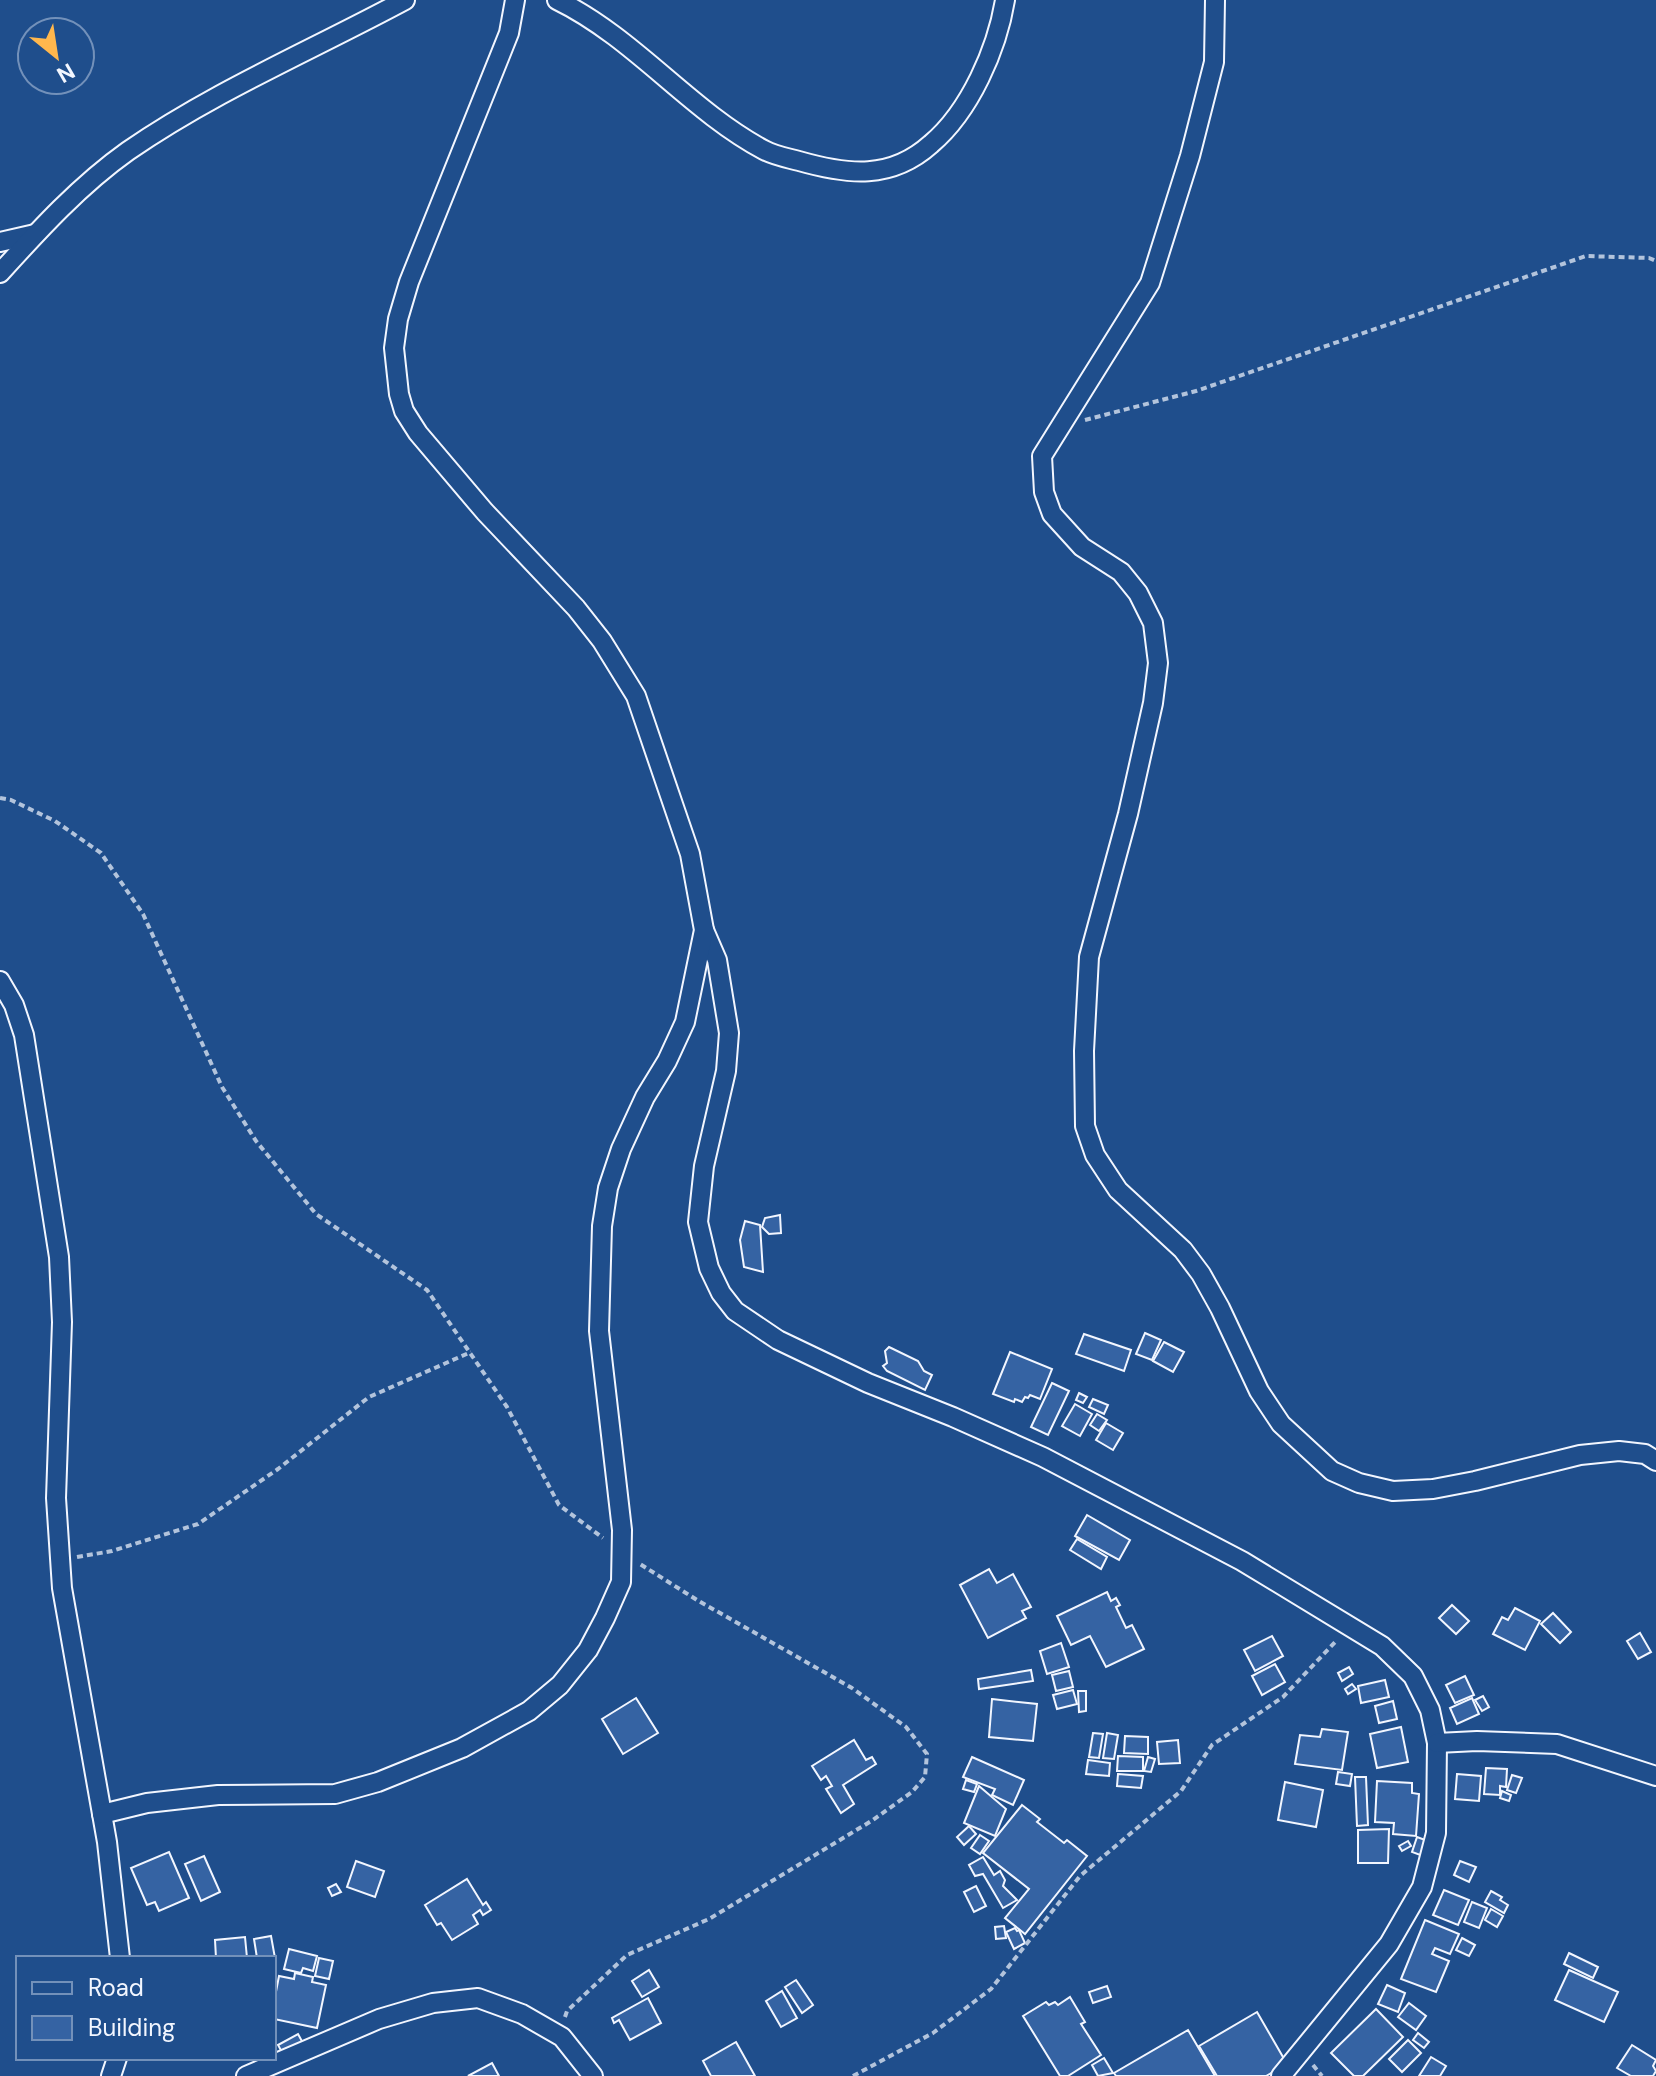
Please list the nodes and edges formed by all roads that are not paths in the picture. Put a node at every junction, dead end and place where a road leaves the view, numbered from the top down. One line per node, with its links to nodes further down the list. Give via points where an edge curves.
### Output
1 (405, 0): 6 (street, via 183,115 125,153)
2 (515, 0): 9 (street, via 509,33 409,282 394,348 399,394 418,433 576,608 636,696 690,854)
3 (557, 0): 4 (street, via 615,34 766,151 847,172 873,172 921,154 945,132 986,68)
4 (1005, 0)
5 (1215, 0): 11 (street, via 1214,62 1150,283 1042,456 1044,492 1052,514 1082,547 1121,572 1138,593 1153,623 1158,663 1128,814 1089,957 1085,1126 1095,1155 1118,1190 1192,1262 1281,1424 1332,1471 1393,1491 1475,1481 1580,1455 1619,1451)
6 (35, 234): 7 (street); 8 (street)
7 (0, 242)
8 (0, 273)
9 (704, 930): 12 (street, via 717,960 729,1033 698,1222 709,1268 735,1311 778,1340 855,1377 1043,1457 1242,1561 1382,1646 1413,1676 1430,1710); 14 (street, via 685,1022 645,1097 608,1188 599,1331 623,1553 621,1582 588,1650 560,1685 529,1711 435,1760 378,1782 335,1794 218,1795)
10 (0, 981): 14 (street, via 24,1035 59,1257 59,1560)
11 (1656, 1461)
12 (1437, 1743): 13 (street, via 1557,1744); 18 (street, via 1436,1833 1422,1887 1389,1944)
13 (1656, 1776)
14 (102, 1814): 15 (street)
15 (120, 1956)
16 (246, 2076): 17 (street, via 379,2019 433,2003 478,1998 522,2014 562,2037)
17 (593, 2076)
18 (1281, 2076)

